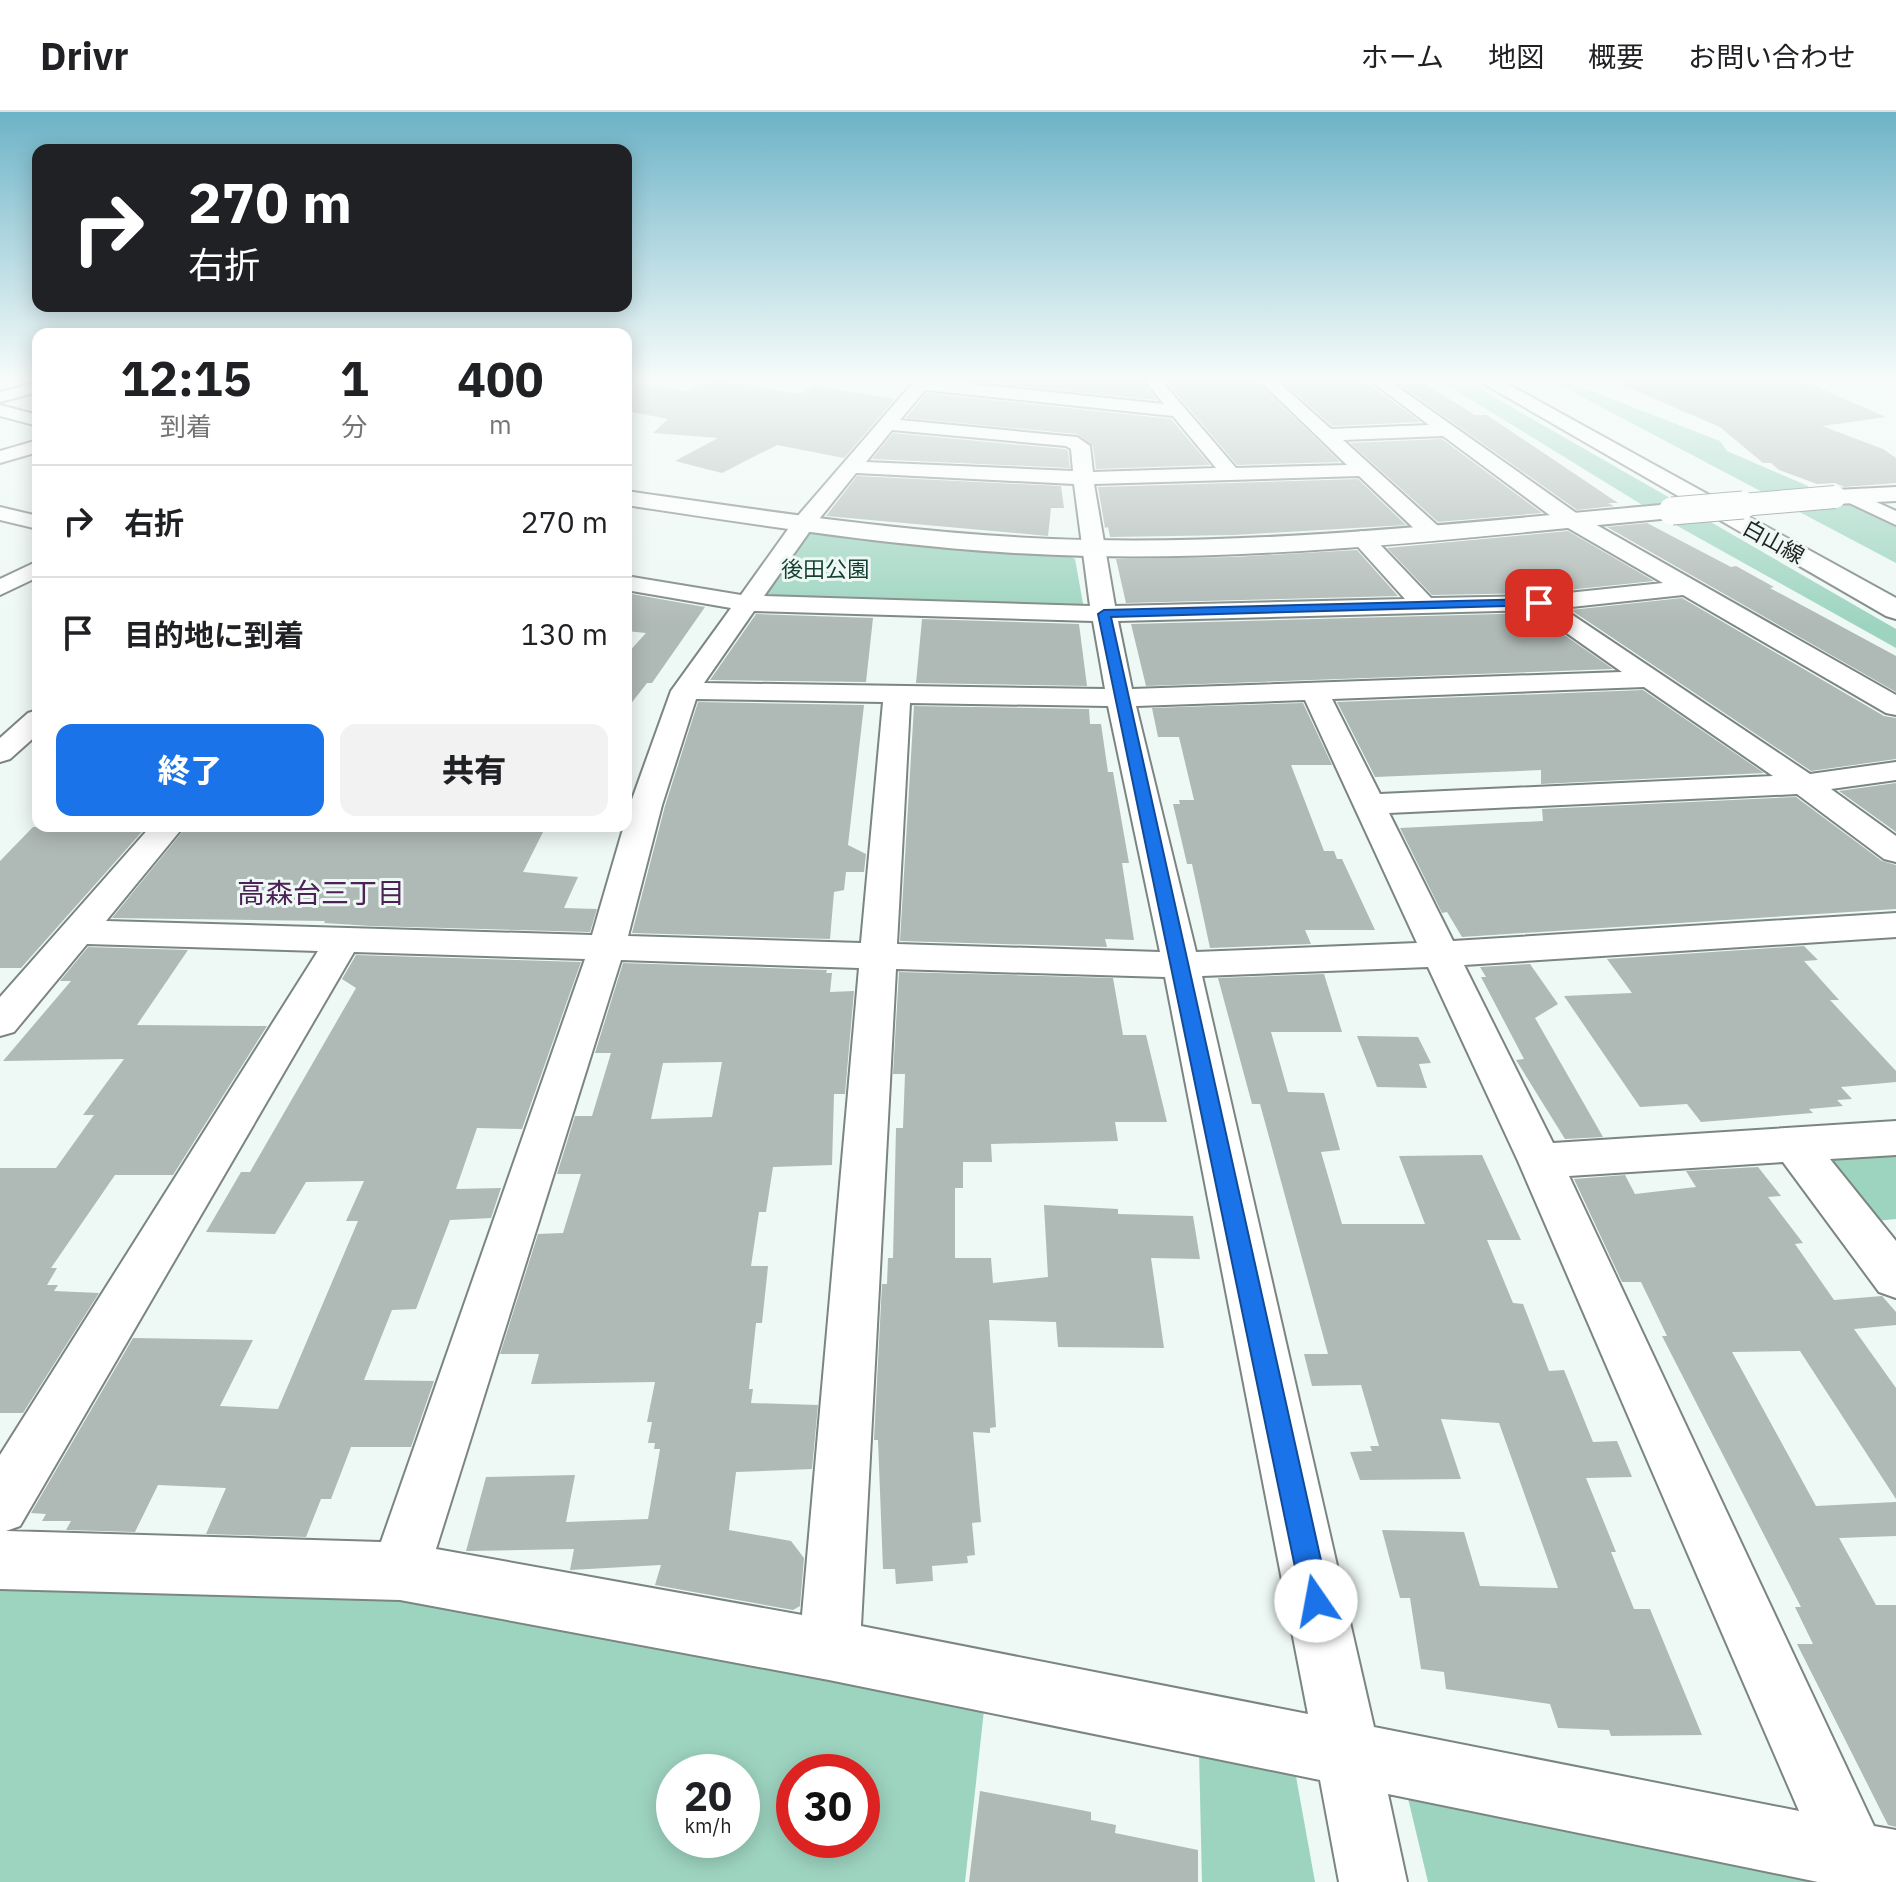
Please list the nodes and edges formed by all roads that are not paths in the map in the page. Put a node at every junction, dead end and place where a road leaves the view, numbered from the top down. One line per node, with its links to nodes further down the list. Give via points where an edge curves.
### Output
1 (855, 461): 8 (street)
2 (1081, 461): 11 (street)
3 (1220, 461): 10 (street)
4 (1353, 461): 9 (street)
5 (1490, 461): 17 (street)
6 (1631, 461): 33 (street, 白山線)
7 (1673, 461): 23 (street, 白山線)
8 (849, 467): 11 (street); 20 (street)
9 (1363, 470): 10 (street); 22 (street)
10 (1231, 474): 11 (street)
11 (1083, 478): 25 (street)
12 (1896, 494): 13 (street)
13 (1842, 497): 16 (street); 17 (street, bridge)
14 (632, 499): 20 (street)
15 (0, 513): 18 (street)
16 (1896, 519)
17 (1571, 520): 22 (street); 28 (street)
18 (32, 522)
19 (32, 522): 21 (street)
20 (804, 523): 25 (street, via 943,541); 30 (street)
21 (0, 530)
22 (1430, 531): 24 (street)
23 (1812, 536)
24 (1361, 538): 25 (street); 32 (street)
25 (1090, 548): 34 (street)
26 (32, 571): 29 (street)
27 (632, 584): 30 (street)
28 (1688, 587): 31 (street); 40 (street)
29 (0, 588)
30 (746, 603): 34 (street); 36 (street)
31 (1539, 603): 32 (street); 35 (street)
32 (1424, 605): 34 (street)
33 (1896, 610)
34 (1104, 614): 39 (street)
35 (1650, 679): 37 (street); 44 (street)
36 (685, 691): 38 (street); 45 (street)
37 (1315, 692): 39 (street); 46 (street)
38 (897, 695): 39 (street); 56 (street)
39 (1121, 698): 57 (street)
40 (1896, 707)
41 (32, 724): 42 (street)
42 (0, 753)
43 (1896, 771): 44 (street)
44 (1804, 784): 46 (street); 50 (street)
45 (636, 804): 47 (street)
46 (1370, 804): 55 (street)
47 (632, 824)
48 (163, 832): 52 (street)
49 (630, 832): 54 (street)
50 (1896, 852)
51 (1896, 925): 55 (street)
52 (78, 932): 53 (street); 58 (street)
53 (344, 939): 54 (street); 63 (street)
54 (607, 947): 56 (street); 65 (street)
55 (1440, 954): 57 (street); 61 (street)
56 (877, 955): 57 (street); 66 (street)
57 (1180, 965): 67 (street)
58 (0, 1022)
59 (1896, 1138): 60 (street)
60 (1795, 1146): 61 (street); 62 (street)
61 (1540, 1161): 68 (street)
62 (1896, 1277)
63 (0, 1506)
64 (0, 1560): 65 (street)
65 (400, 1571): 66 (street)
66 (829, 1650): 67 (street)
67 (1348, 1753): 68 (street); 69 (street)
68 (1874, 1859)
69 (1373, 1882)

